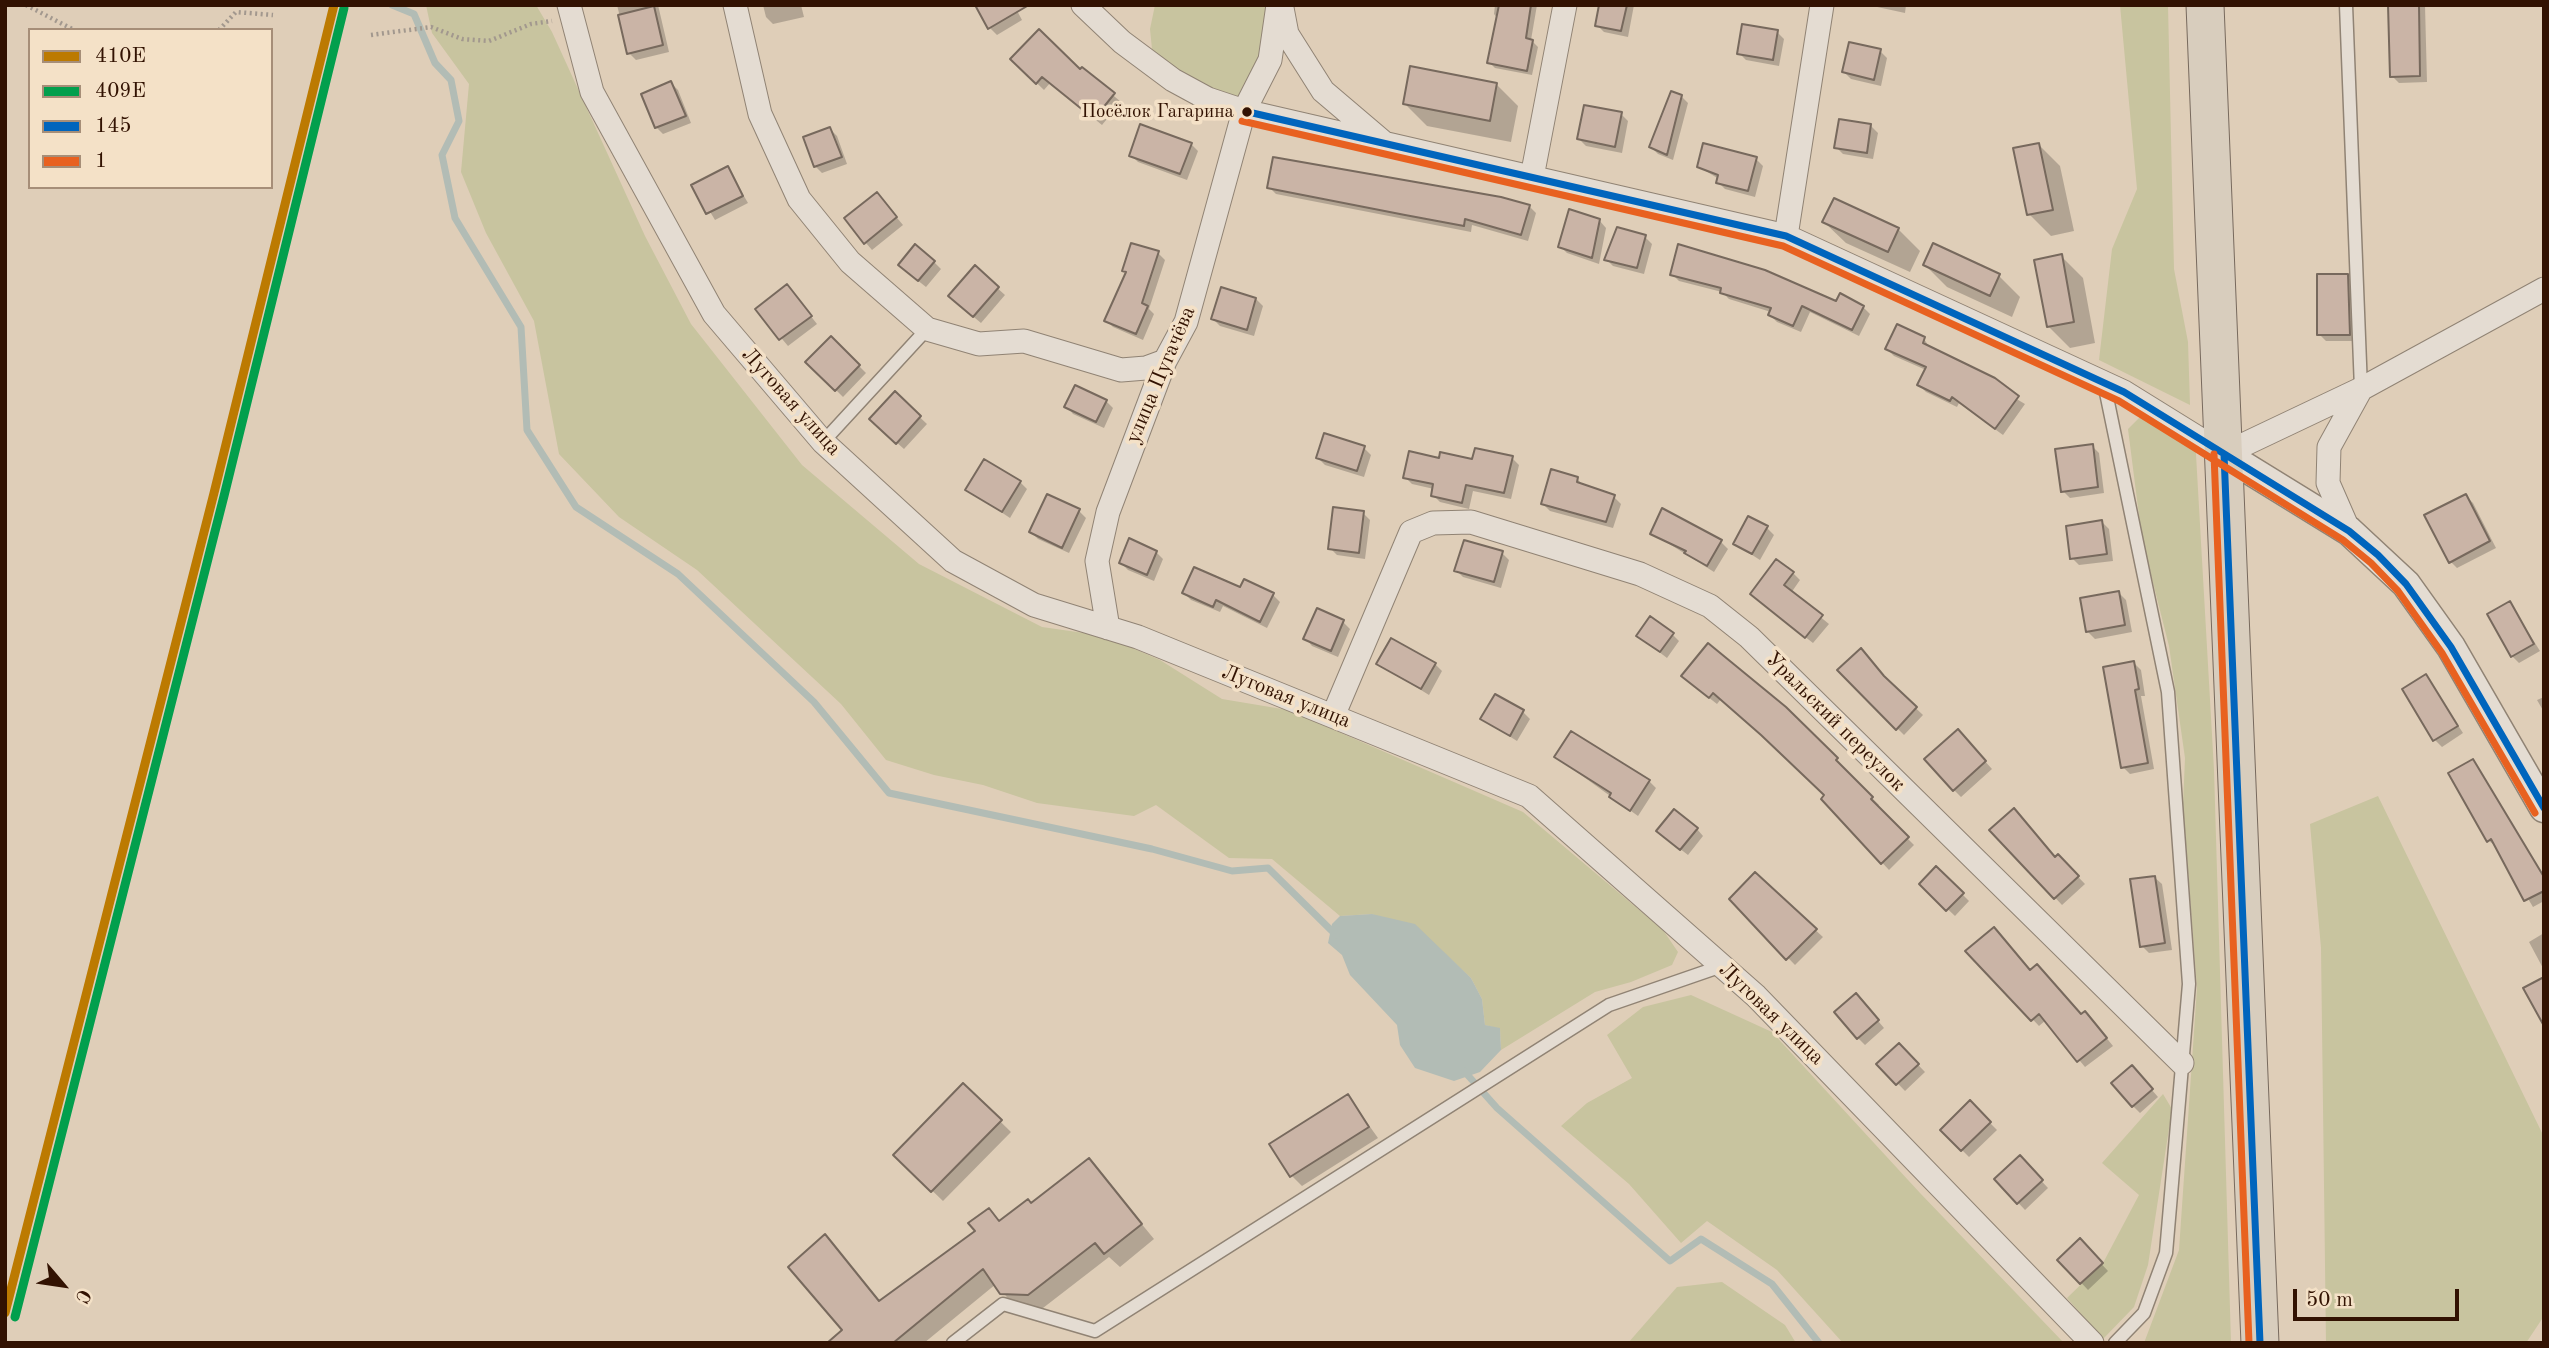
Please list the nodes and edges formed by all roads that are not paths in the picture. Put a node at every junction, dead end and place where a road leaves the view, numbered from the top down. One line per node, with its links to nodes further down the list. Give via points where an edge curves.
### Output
1 (569, 5): 18 (street, Луговая улица, via 592,92 714,314)
2 (735, 5): 14 (street, via 760,114 799,199 850,262)
3 (1083, 5): 9 (street, via 1173,80)
4 (1280, 5): 9 (street, улица Пугачёва, via 1270,60); 10 (street, via 1287,34 1323,91)
5 (1565, 5): 11 (street)
6 (1822, 5): 12 (street)
7 (2205, 5): 19 (main road)
8 (2346, 5): 17 (lane)
9 (1244, 111): 10 (street); 15 (street, улица Пугачёва, via 1186,322)
10 (1385, 144): 11 (street)
11 (1532, 177): 12 (street)
12 (1786, 236): 16 (street)
13 (2544, 289): 17 (street)
14 (927, 329): 15 (street, via 979,344 1024,341 1121,370); 18 (lane)
15 (1165, 361): 21 (street, улица Пугачёва, via 1108,512 1097,561)
16 (2104, 383): 19 (street); 25 (lane, via 2168,692 2189,984)
17 (2361, 389): 19 (street); 20 (street, via 2329,447 2328,483)
18 (823, 442): 21 (street, Луговая улица, via 953,561 1034,605)
19 (2224, 454): 20 (street); 29 (main road)
20 (2349, 531): 23 (street, via 2406,584 2451,647)
21 (1108, 628): 22 (street, Луговая улица)
22 (1333, 716): 24 (street, Луговая улица, via 1529,796); 25 (street, Уральский переулок, via 1411,532 1433,523 1472,522 1640,574 1710,606 1749,637)
23 (2544, 808)
24 (1723, 966): 26 (lane, via 1609,1005 1095,1331 1003,1304); 27 (street, Луговая улица)
25 (2182, 1063): 28 (lane, via 2166,1253 2144,1313)
26 (953, 1343)
27 (2092, 1343)
28 (2115, 1343)
29 (2260, 1343)

